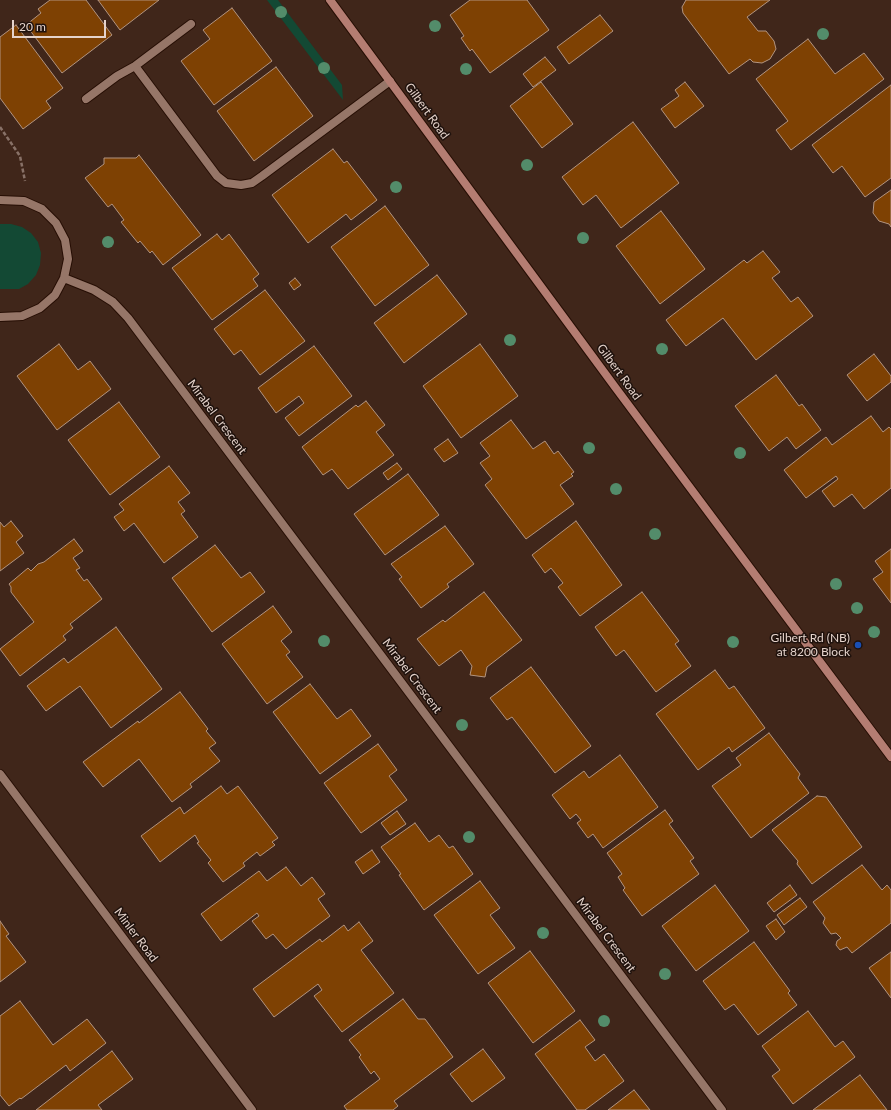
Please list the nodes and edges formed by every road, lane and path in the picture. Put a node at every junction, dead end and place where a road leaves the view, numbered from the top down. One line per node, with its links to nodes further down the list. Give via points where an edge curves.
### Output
1 (330, 0): 4 (main road, Gilbert Road)
2 (191, 24): 3 (street)
3 (135, 66): 4 (street, via 217,176 226,183 241,185 252,183); 5 (street, via 116,76)
4 (390, 81): 11 (main road, Gilbert Road)
5 (86, 99)
6 (0, 128): 8 (path, via 20,156 24,178)
7 (0, 200): 8 (street)
8 (24, 201): 9 (street, via 42,209 56,223 62,234 68,259)
9 (64, 278): 10 (street, via 55,295 40,308 22,316); 14 (street, Mirabel Crescent, via 94,290 113,302 128,318)
10 (0, 317)
11 (891, 757)
12 (0, 774): 13 (street, Minler Road)
13 (252, 1110)
14 (722, 1110)

